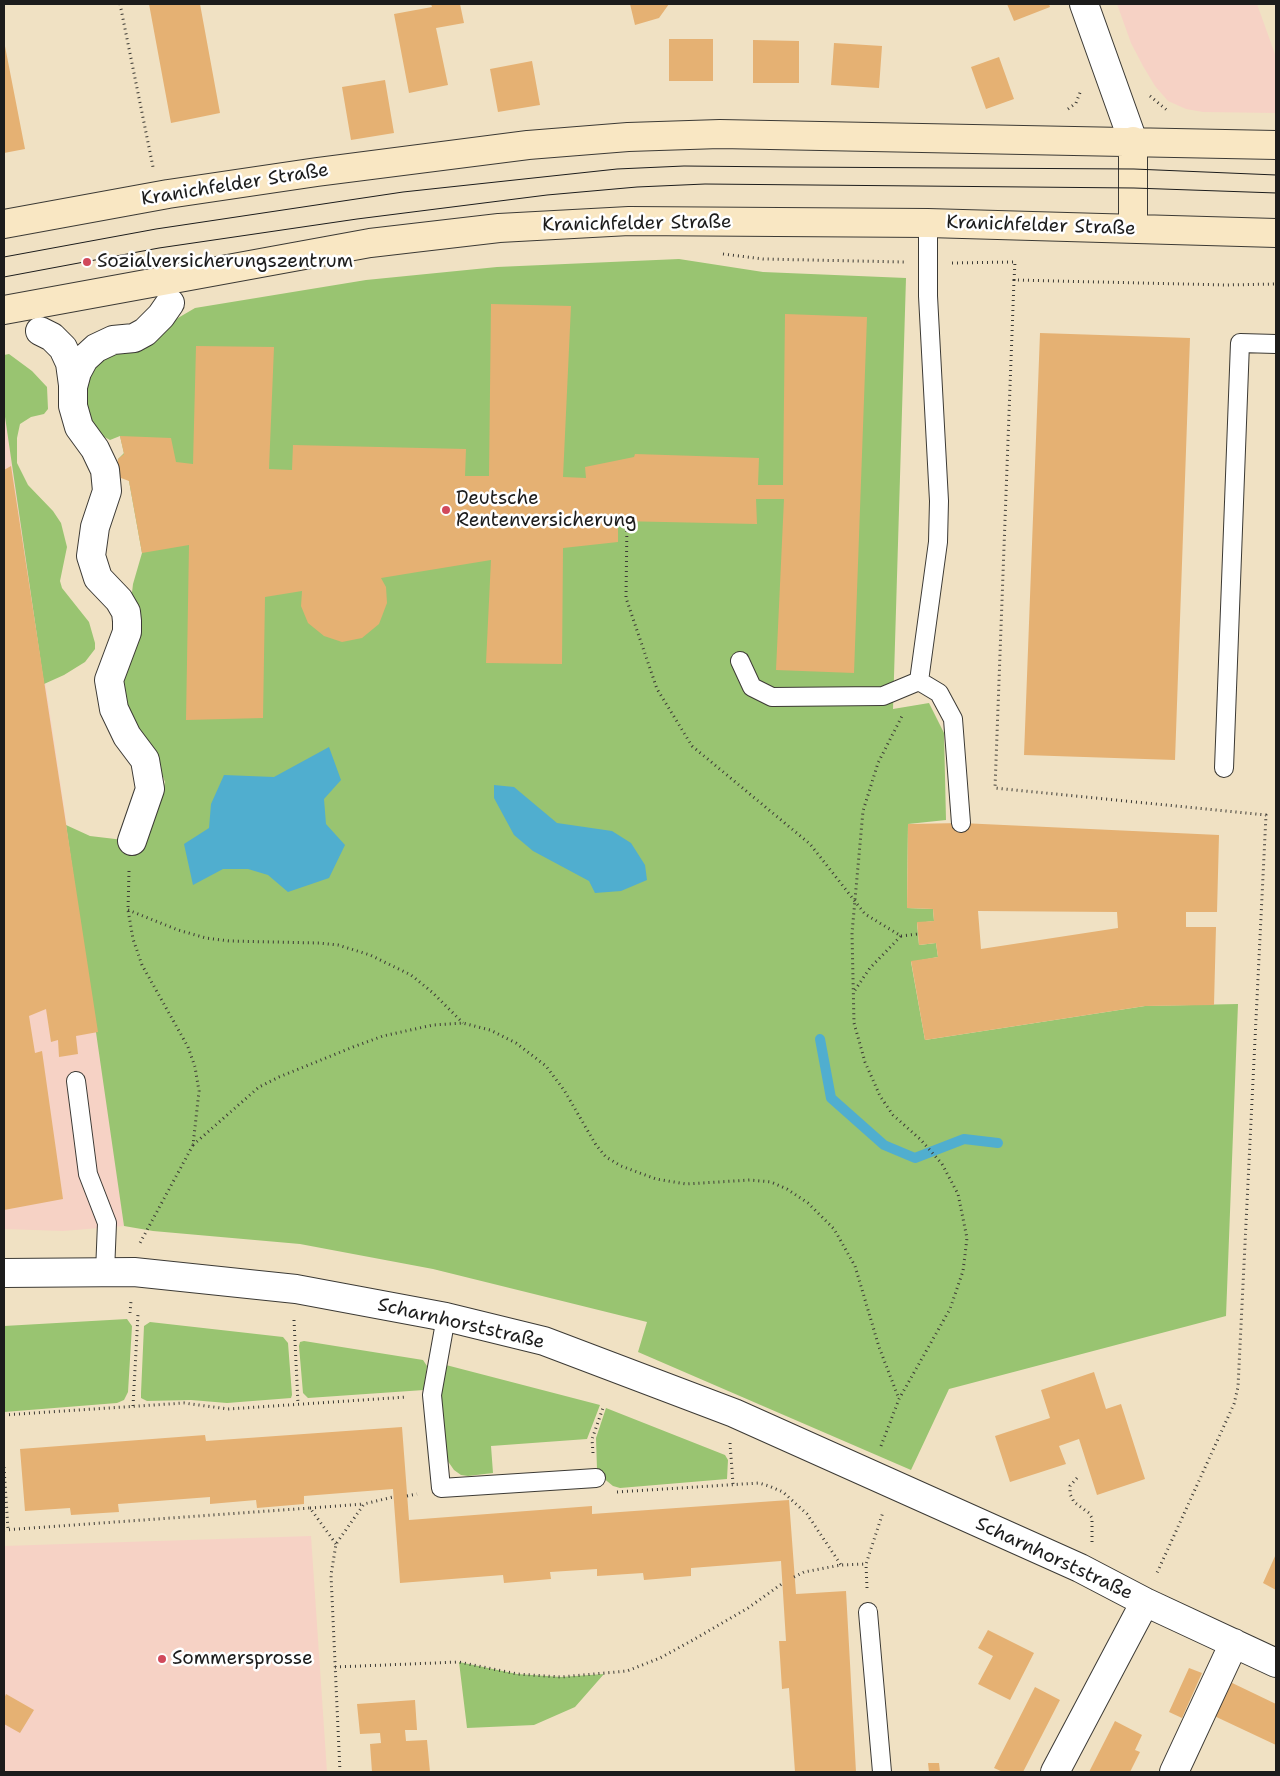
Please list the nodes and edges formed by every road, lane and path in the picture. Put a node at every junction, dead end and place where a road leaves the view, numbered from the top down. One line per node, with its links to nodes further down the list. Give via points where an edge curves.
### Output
1 (120, 4): 5 (path)
2 (1084, 4): 3 (street)
3 (1133, 141): 4 (main road, Kranichfelder Straße); 7 (main road, Kranichfelder Straße, via 720,134 537,144 168,194); 8 (main road)
4 (1276, 145)
5 (154, 172)
6 (928, 223): 8 (main road, Kranichfelder Straße); 11 (lane); 15 (main road, Kranichfelder Straße, via 639,221 499,228 370,243)
7 (4, 224)
8 (1133, 228): 9 (main road, Kranichfelder Straße)
9 (1276, 233)
10 (715, 253): 11 (path, via 763,259)
11 (928, 263): 12 (path, via 1015,262); 21 (lane, via 939,501 938,542)
12 (1014, 280): 13 (path); 62 (path, via 995,788 1266,815 1238,1387 1234,1404)
13 (1276, 284)
14 (170, 303): 18 (street, via 145,332 96,348 84,359)
15 (4, 310)
16 (40, 331): 18 (street, via 63,348 70,363)
17 (1276, 344): 22 (lane, via 1240,343)
18 (73, 385): 24 (street, via 73,406 79,427 105,470 107,491 95,528 91,556 98,578 126,612 127,632 109,680 114,709 127,736 145,760 150,789)
19 (627, 520): 25 (path, via 626,598 657,690 692,746 810,844)
20 (740, 661): 21 (lane, via 752,687 772,697 883,696)
21 (919, 682): 23 (lane, via 939,693 953,719); 25 (path, via 878,763 866,803)
22 (1224, 768)
23 (961, 823)
24 (132, 840): 26 (path)
25 (855, 900): 28 (path, via 865,914); 29 (path)
26 (128, 910): 30 (path, via 206,938 319,943 370,955 411,975); 32 (path, via 142,964 188,1048 195,1068 199,1091)
27 (918, 934): 28 (path)
28 (901, 936): 29 (path, via 870,968)
29 (853, 993): 40 (path, via 854,1023 865,1062 880,1096 942,1164 958,1194 967,1238 963,1271 950,1309)
30 (463, 1023): 32 (path, via 433,1024 383,1036 280,1076 259,1087); 40 (path, via 508,1039 541,1061 564,1090 596,1145 606,1157 621,1166 656,1179 686,1184 771,1182 808,1203 834,1229 855,1266 879,1347)
31 (76, 1081): 34 (lane, via 88,1174 107,1223)
32 (192, 1145): 33 (path)
33 (138, 1248)
34 (105, 1272): 35 (street, Scharnhorststraße); 36 (street, Scharnhorststraße, via 134,1272)
35 (4, 1273)
36 (296, 1289): 38 (street, Scharnhorststraße); 41 (path, via 294,1332)
37 (138, 1314): 42 (path)
38 (446, 1317): 39 (lane); 50 (street, Scharnhorststraße, via 544,1341 734,1412)
39 (432, 1396): 41 (path); 48 (lane, via 441,1488)
40 (899, 1399): 50 (path)
41 (298, 1404): 42 (path, via 228,1410 184,1403)
42 (133, 1406): 44 (path)
43 (603, 1408): 45 (path)
44 (4, 1415)
45 (592, 1439)
46 (729, 1451): 51 (path)
47 (4, 1467): 55 (path)
48 (596, 1478): 51 (path, via 620,1493)
49 (1077, 1478): 59 (path, via 1070,1486 1071,1498 1089,1513 1093,1529 1093,1540)
50 (882, 1480): 57 (path); 59 (street, Scharnhorststraße)
51 (733, 1484): 58 (path, via 759,1483 783,1492 807,1514)
52 (394, 1497): 53 (path)
53 (364, 1504): 54 (path); 56 (path)
54 (310, 1508): 55 (path); 56 (path)
55 (6, 1530)
56 (336, 1544): 66 (path, via 331,1575)
57 (866, 1564): 58 (path); 63 (path)
58 (841, 1565): 60 (path)
59 (1080, 1568): 62 (street, Scharnhorststraße)
60 (794, 1577)
61 (783, 1583): 66 (path, via 701,1635 660,1658 627,1671 561,1676 517,1674 460,1662)
62 (1145, 1602): 64 (street, Scharnhorststraße); 69 (street)
63 (868, 1612): 68 (lane)
64 (1225, 1638): 65 (street, Scharnhorststraße); 70 (street)
65 (1276, 1663)
66 (335, 1667): 67 (path)
67 (340, 1772)
68 (882, 1772)
69 (1055, 1772)
70 (1174, 1772)

